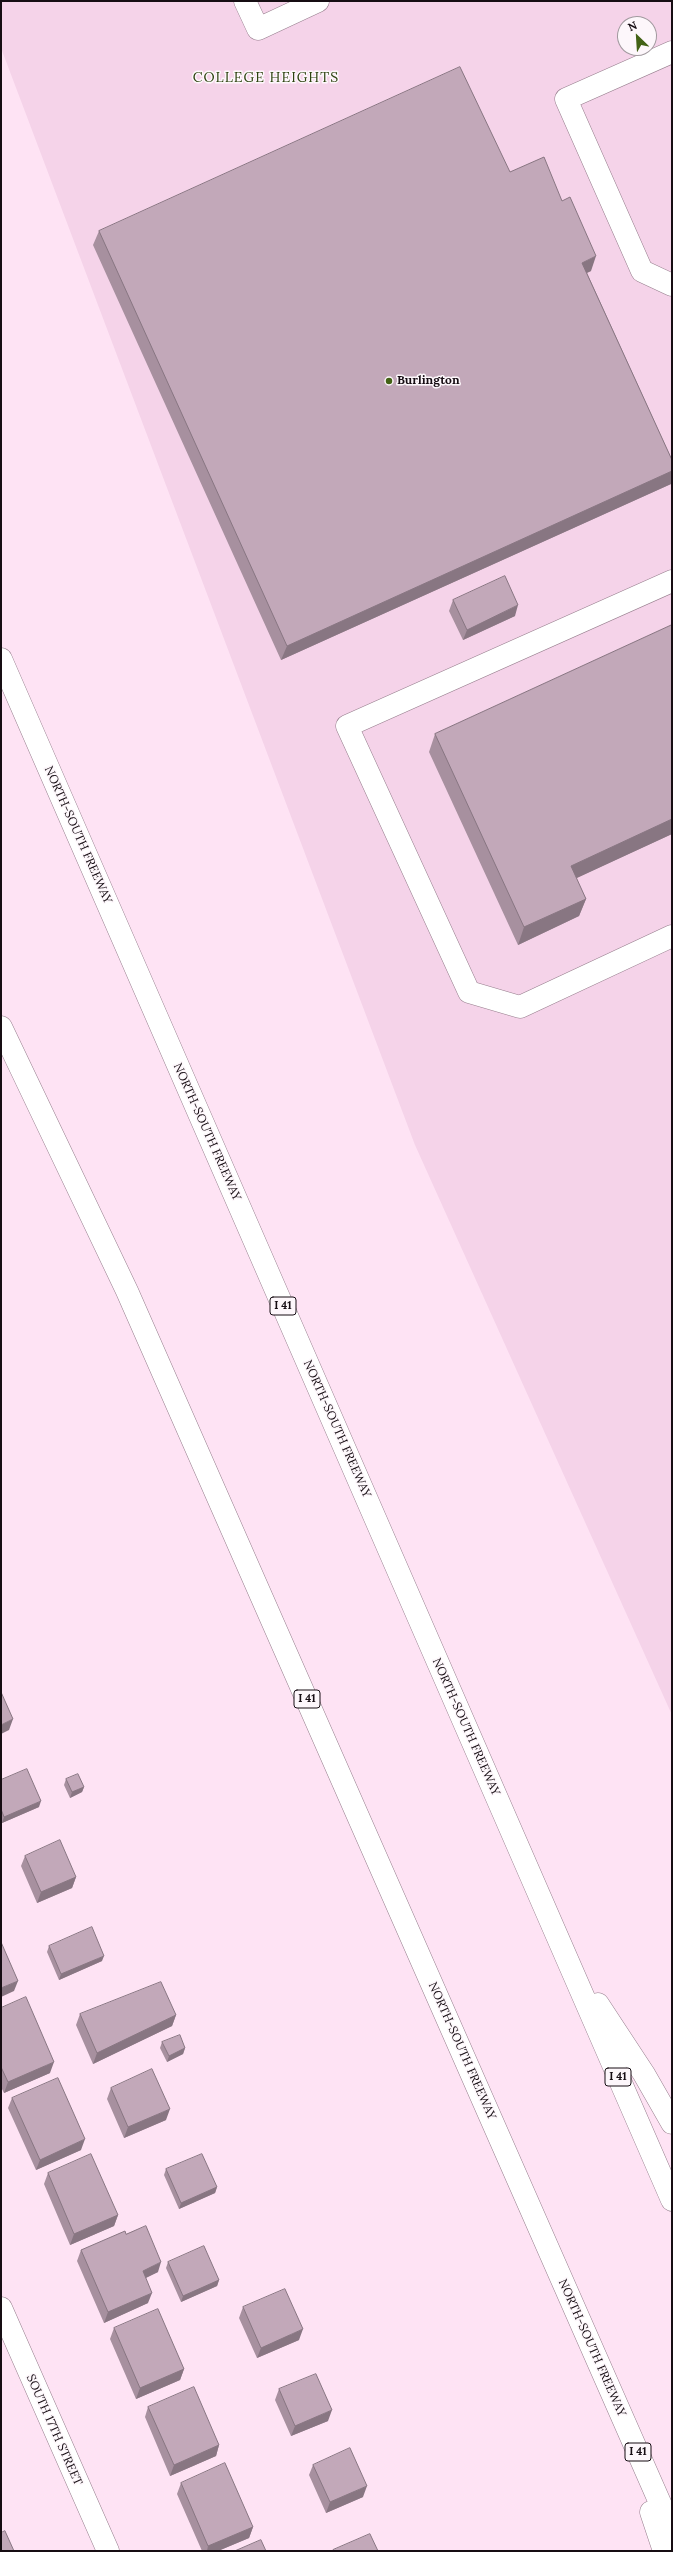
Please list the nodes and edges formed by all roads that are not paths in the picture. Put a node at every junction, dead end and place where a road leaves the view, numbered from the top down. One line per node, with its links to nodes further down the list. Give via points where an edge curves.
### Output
1 (245, 1): 2 (main road, via 258,28)
2 (318, 1)
3 (672, 52): 4 (main road, via 566,99 642,271)
4 (672, 285)
5 (672, 582): 7 (main road, via 347,726 469,992 520,1007)
6 (1, 659): 9 (main road, NORTH-SOUTH FREEWAY / I 41)
7 (672, 936)
8 (1, 1027): 13 (main road, NORTH-SOUTH FREEWAY / I 41, via 127,1290)
9 (565, 1954): 10 (main road, via 644,2074); 11 (main road, NORTH-SOUTH FREEWAY / I 41)
10 (672, 2123)
11 (672, 2200)
12 (1, 2308): 15 (main road, SOUTH 17TH STREET)
13 (604, 2375): 14 (main road, NORTH-SOUTH FREEWAY / I 41); 16 (main road)
14 (672, 2530)
15 (108, 2551)
16 (664, 2551)

